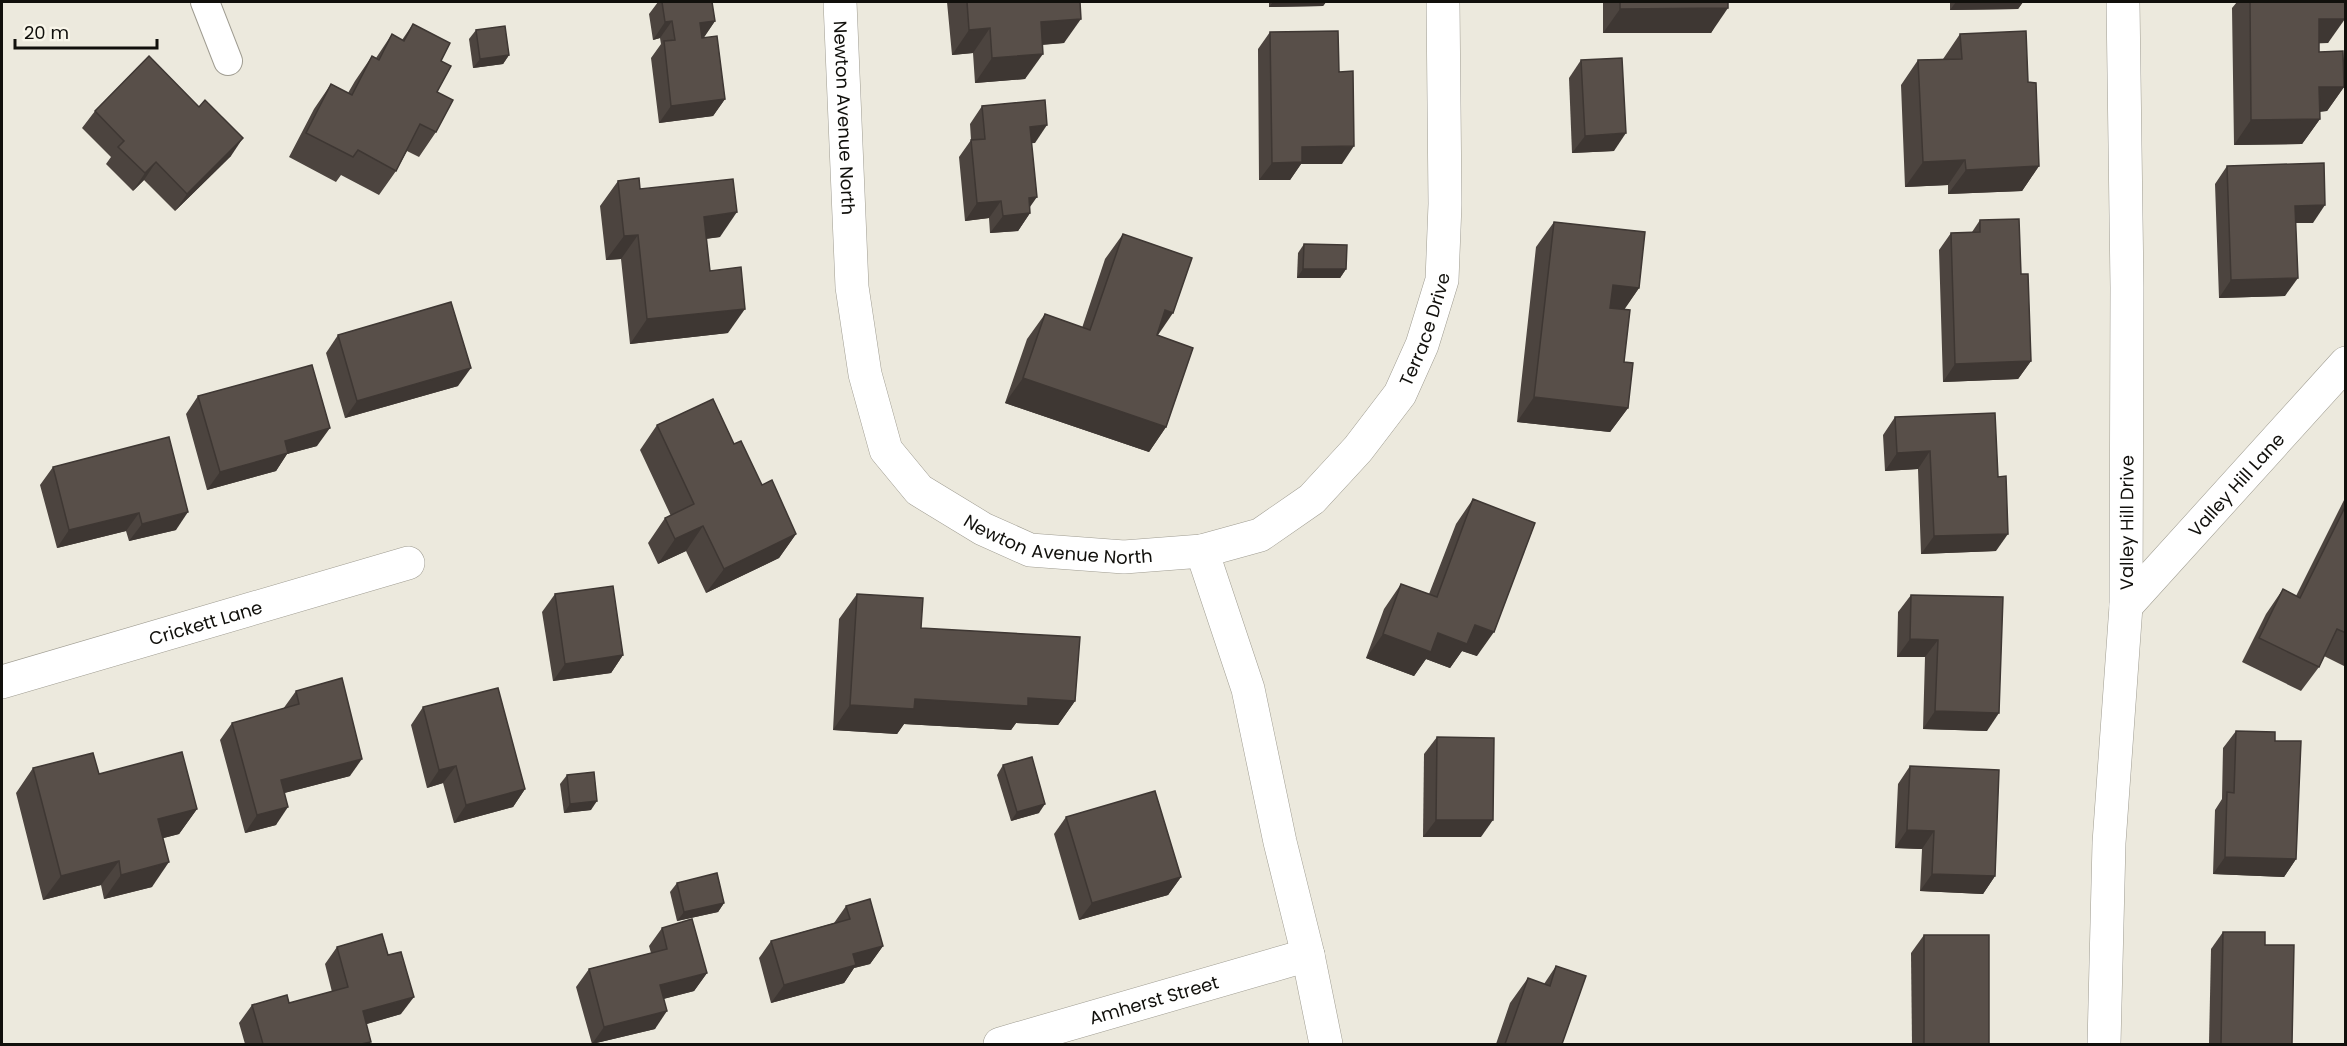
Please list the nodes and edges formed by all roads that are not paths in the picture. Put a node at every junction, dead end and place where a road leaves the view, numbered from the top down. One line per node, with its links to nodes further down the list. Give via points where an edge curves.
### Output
1 (205, 2): 5 (lane)
2 (840, 2): 7 (street, Newton Avenue North, via 852,286 865,374 886,450 919,490 983,530 1030,550 1124,557)
3 (1443, 2): 7 (street, Terrace Drive, via 1442,280 1422,345 1400,394 1358,449 1312,499 1260,535)
4 (2123, 2): 9 (street, Valley Hill Drive)
5 (228, 61)
6 (2346, 363): 9 (street, Valley Hill Lane)
7 (1202, 551): 11 (street, via 1248,688)
8 (408, 564): 10 (street, Crickett Lane)
9 (2126, 606): 14 (street, Valley Hill Drive, via 2109,843)
10 (2, 682)
11 (1308, 955): 12 (street, Amherst Street); 13 (street)
12 (1000, 1044)
13 (1326, 1044)
14 (2104, 1044)

